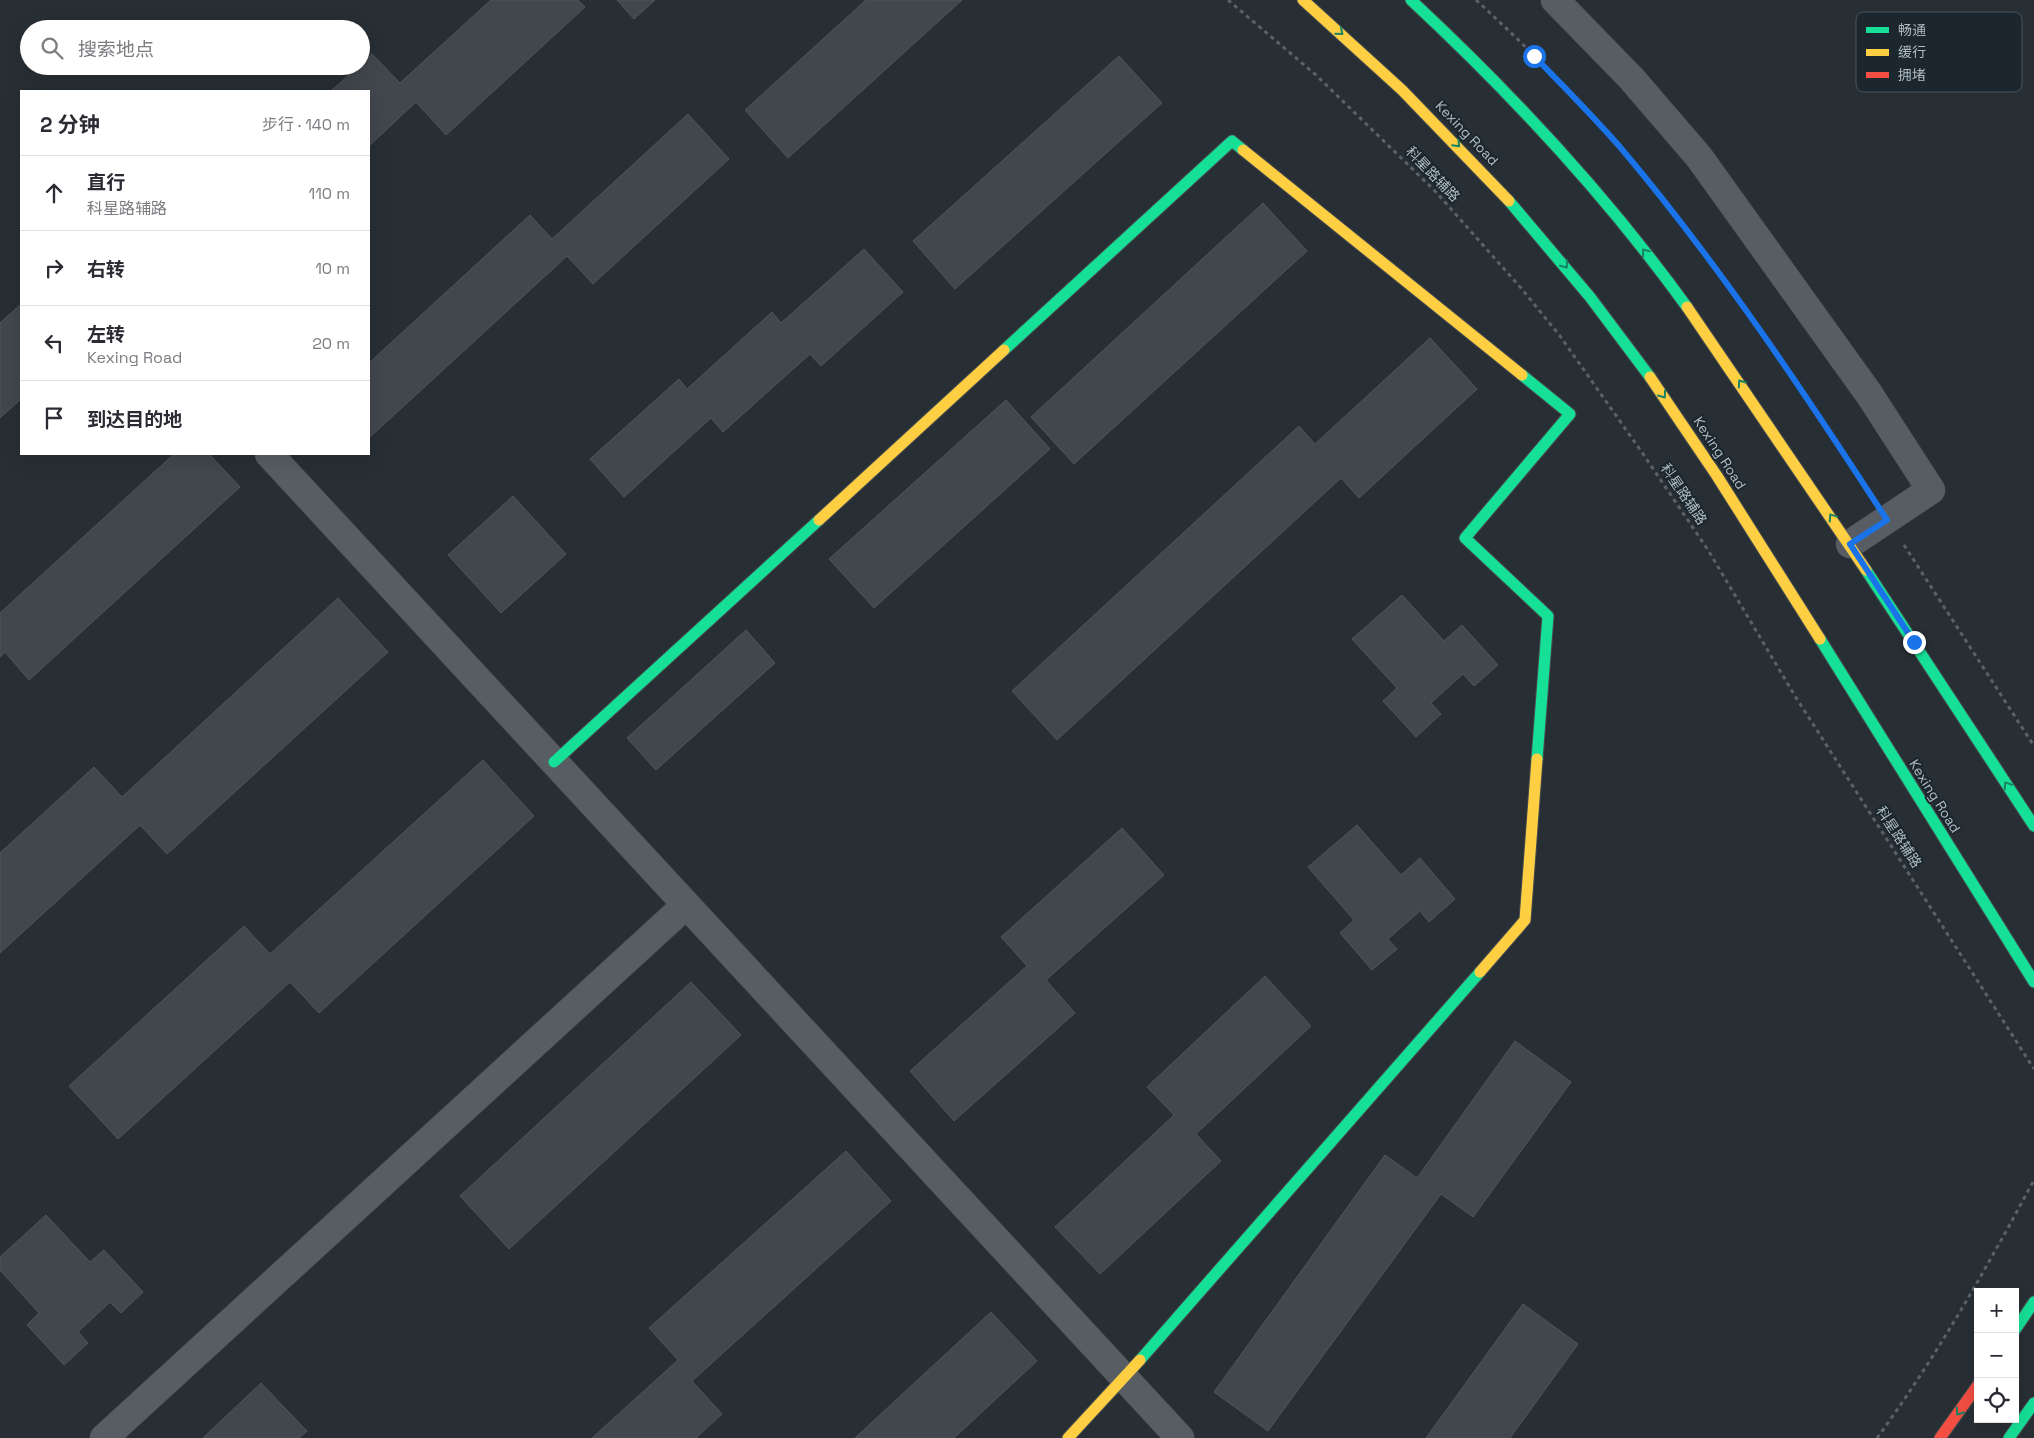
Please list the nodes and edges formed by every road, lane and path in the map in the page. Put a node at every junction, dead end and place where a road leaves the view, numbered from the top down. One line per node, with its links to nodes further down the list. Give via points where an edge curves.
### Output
1 (1228, 0): 14 (path, 科星路辅路, via 1316,75 1399,154 1478,238 1560,336 1702,542 1795,696)
2 (1303, 0): 13 (street, Kexing Road, one-way to 13, via 1438,123 1557,256 1630,350 1716,472)
3 (1411, 0): 8 (street, one-way to 3, via 1726,362 1640,245 1534,121)
4 (1476, 0): 7 (path, via 1590,114 1676,215 1812,405)
5 (1555, 0): 7 (street, via 1631,78 1699,157 1869,394 1931,490)
6 (270, 455): 10 (street)
7 (1887, 520): 8 (street); 9 (path)
8 (1850, 544): 11 (street, one-way to 8)
9 (2034, 746)
10 (554, 762): 12 (street); 18 (street, via 1232,141 1570,414 1465,538 1548,616 1525,920)
11 (2034, 826)
12 (686, 905): 18 (street); 21 (street)
13 (2034, 982)
14 (2034, 1069)
15 (2034, 1180): 24 (path, via 1949,1331)
16 (2034, 1302): 17 (street)
17 (2019, 1324)
18 (1124, 1378): 22 (street); 23 (street)
19 (1974, 1391): 25 (street, one-way to 25)
20 (2034, 1403): 26 (street)
21 (104, 1438)
22 (1068, 1438)
23 (1180, 1438)
24 (1877, 1438)
25 (1940, 1438)
26 (2009, 1438)

